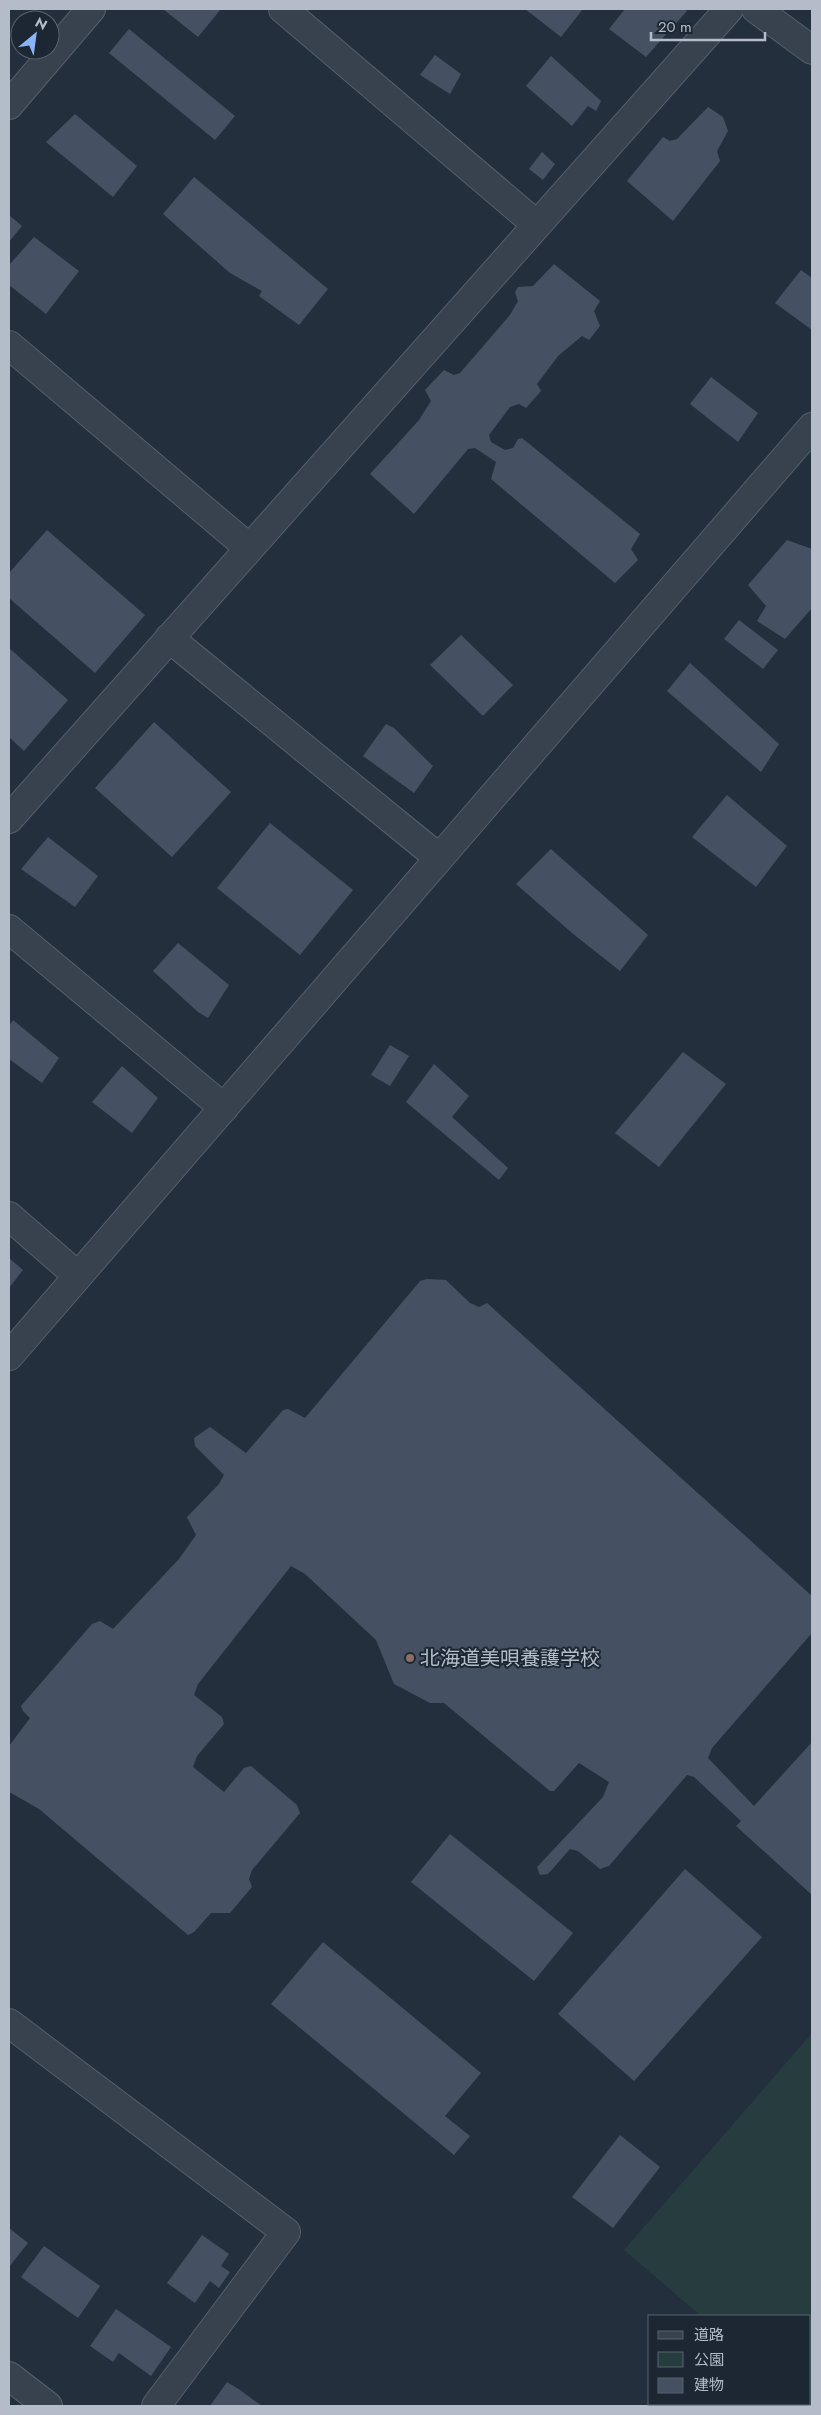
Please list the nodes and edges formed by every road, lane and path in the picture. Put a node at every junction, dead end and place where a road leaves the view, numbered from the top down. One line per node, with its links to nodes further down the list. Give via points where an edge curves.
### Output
1 (92, 9): 6 (street)
2 (283, 9): 7 (street)
3 (729, 9): 7 (street)
4 (756, 9): 5 (street)
5 (812, 50)
6 (9, 105)
7 (537, 225): 10 (street)
8 (9, 345): 10 (street)
9 (812, 427): 13 (street)
10 (249, 548): 11 (street)
11 (169, 638): 12 (street); 13 (street)
12 (12, 810)
13 (439, 858): 15 (street)
14 (9, 929): 15 (street)
15 (224, 1108): 17 (street)
16 (9, 1216): 17 (street)
17 (78, 1276): 18 (street)
18 (9, 1356)
19 (9, 2023): 22 (street, via 286,2232)
20 (9, 2376): 21 (street)
21 (48, 2406)
22 (156, 2406)

